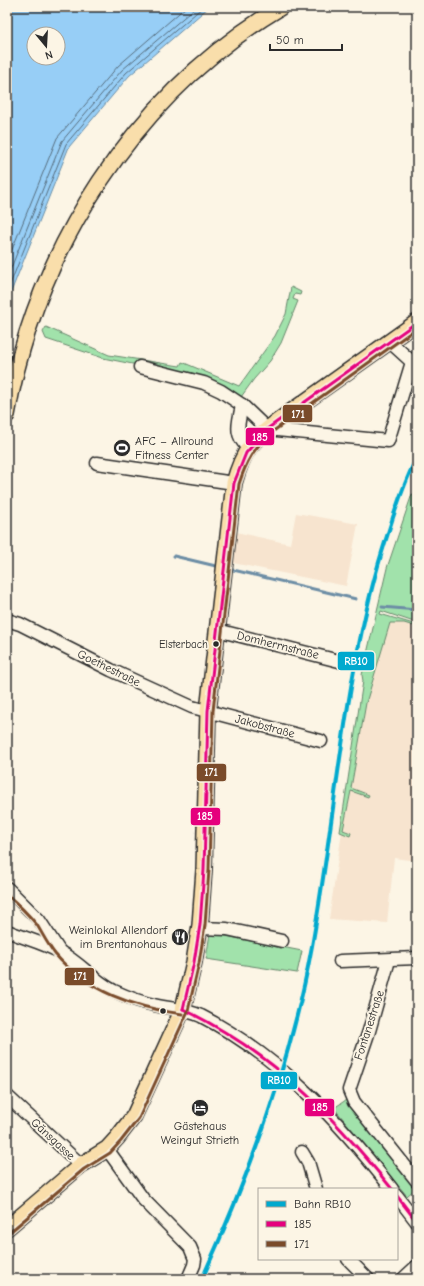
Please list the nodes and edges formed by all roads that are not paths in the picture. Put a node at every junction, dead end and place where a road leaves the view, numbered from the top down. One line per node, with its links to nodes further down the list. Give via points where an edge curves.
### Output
1 (281, 7): 6 (main road, via 229,43 172,93 112,163 91,194 65,240 33,312 21,349)
2 (417, 322): 3 (main road)
3 (389, 341): 7 (main road); 7 (street, via 412,362 388,441)
4 (140, 367): 5 (street, via 204,383)
5 (242, 404): 7 (street); 8 (street, via 238,435)
6 (7, 415)
7 (267, 429): 8 (main road)
8 (248, 448): 10 (main road, via 242,457)
9 (97, 463): 10 (street)
10 (234, 483): 12 (main road)
11 (11, 622): 14 (street, Goethestraße, via 192,707)
12 (216, 630): 13 (street, Domherrnstraße); 14 (main road)
13 (340, 661)
14 (208, 710): 15 (street, Jakobstraße); 17 (main road)
15 (321, 741)
16 (7, 888): 20 (street, via 39,920)
17 (200, 928): 19 (street, via 227,929); 24 (main road)
18 (7, 931): 20 (street)
19 (282, 941)
20 (60, 952): 24 (street, via 88,975 115,991 155,1005)
21 (417, 958): 22 (street)
22 (389, 960): 23 (street); 29 (street, Fontanestraße, via 369,1032 349,1090 354,1102)
23 (340, 961)
24 (183, 1009): 26 (main road, via 134,1116); 31 (street, via 201,1016 243,1042 290,1077 347,1134)
25 (7, 1096): 28 (street, Gänsgasse)
26 (107, 1149): 28 (main road); 37 (street, via 143,1199 193,1253 194,1265)
27 (302, 1152): 30 (street, via 308,1162)
28 (81, 1165): 34 (main road)
29 (417, 1181)
30 (316, 1188)
31 (391, 1188)
32 (398, 1197): 33 (street)
33 (417, 1222)
34 (7, 1228)
35 (349, 1260): 38 (street)
36 (417, 1266): 39 (street)
37 (188, 1279)
38 (368, 1279)
39 (403, 1279)

